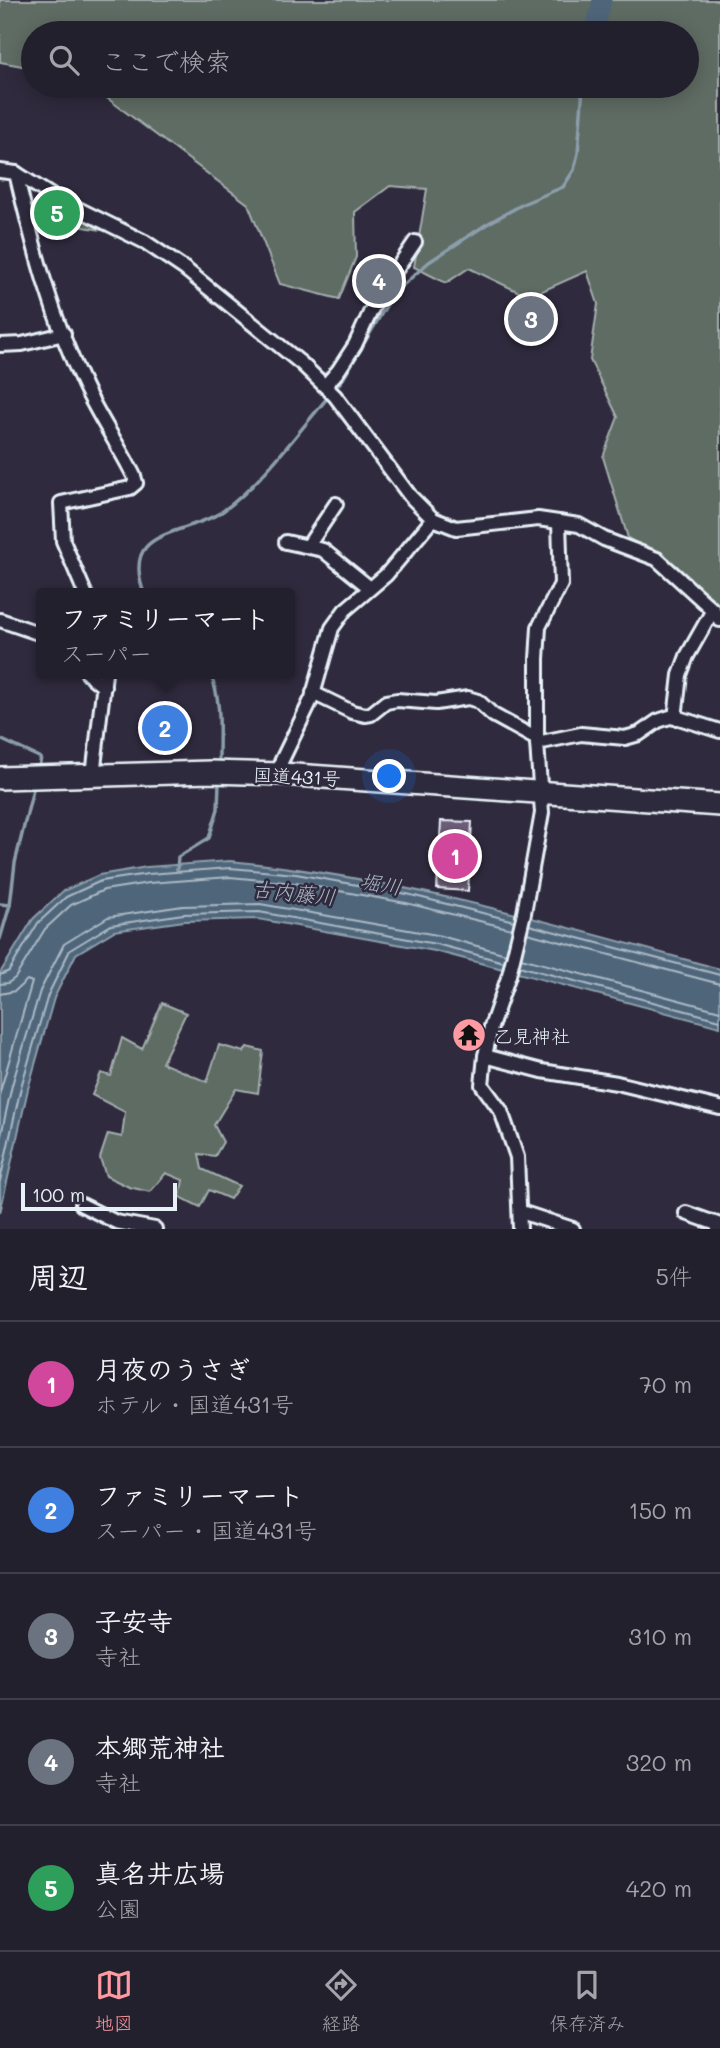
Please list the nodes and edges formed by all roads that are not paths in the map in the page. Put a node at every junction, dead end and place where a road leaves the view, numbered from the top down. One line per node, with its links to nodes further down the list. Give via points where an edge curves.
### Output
1 (0, 171): 2 (street)
2 (16, 173): 4 (street, via 48,295); 6 (street, via 145,242 185,269)
3 (415, 242): 6 (street, via 377,298)
4 (64, 334): 5 (street); 12 (street, via 85,388 136,483 61,503 63,541)
5 (0, 345)
6 (329, 390): 8 (street)
7 (336, 504): 11 (street)
8 (433, 519): 9 (street, via 456,528 538,519); 13 (street)
9 (559, 522): 14 (street, via 579,524 657,559); 23 (street, via 561,584 540,627)
10 (286, 542): 11 (street)
11 (307, 546): 13 (street, via 323,550)
12 (83, 588)
13 (370, 588): 20 (street, via 332,628)
14 (716, 615): 21 (street, via 683,666)
15 (0, 620): 16 (street)
16 (36, 632)
17 (94, 679): 19 (street)
18 (105, 679): 19 (street)
19 (104, 687): 25 (street)
20 (313, 693): 23 (street, via 365,715 397,700 436,703 468,698); 24 (street, via 281,762)
21 (675, 718): 22 (street); 23 (street, via 658,721 625,738 581,734)
22 (720, 731)
23 (537, 741): 27 (street)
24 (281, 774): 25 (highway, 国道431号); 27 (highway, 国道431号)
25 (93, 775): 26 (highway, 国道431号)
26 (0, 778)
27 (541, 793): 28 (highway, 国道431号); 29 (street, via 542,813 524,913 509,975)
28 (720, 805)
29 (483, 1048): 30 (street, via 542,1071 617,1083); 32 (street, via 482,1086 501,1111 517,1157)
30 (720, 1108)
31 (82, 1205): 34 (street, via 116,1222)
32 (521, 1212): 35 (street); 36 (street)
33 (686, 1213): 37 (street, via 720,1225)
34 (155, 1229)
35 (520, 1229)
36 (573, 1229)
37 (718, 1229)

